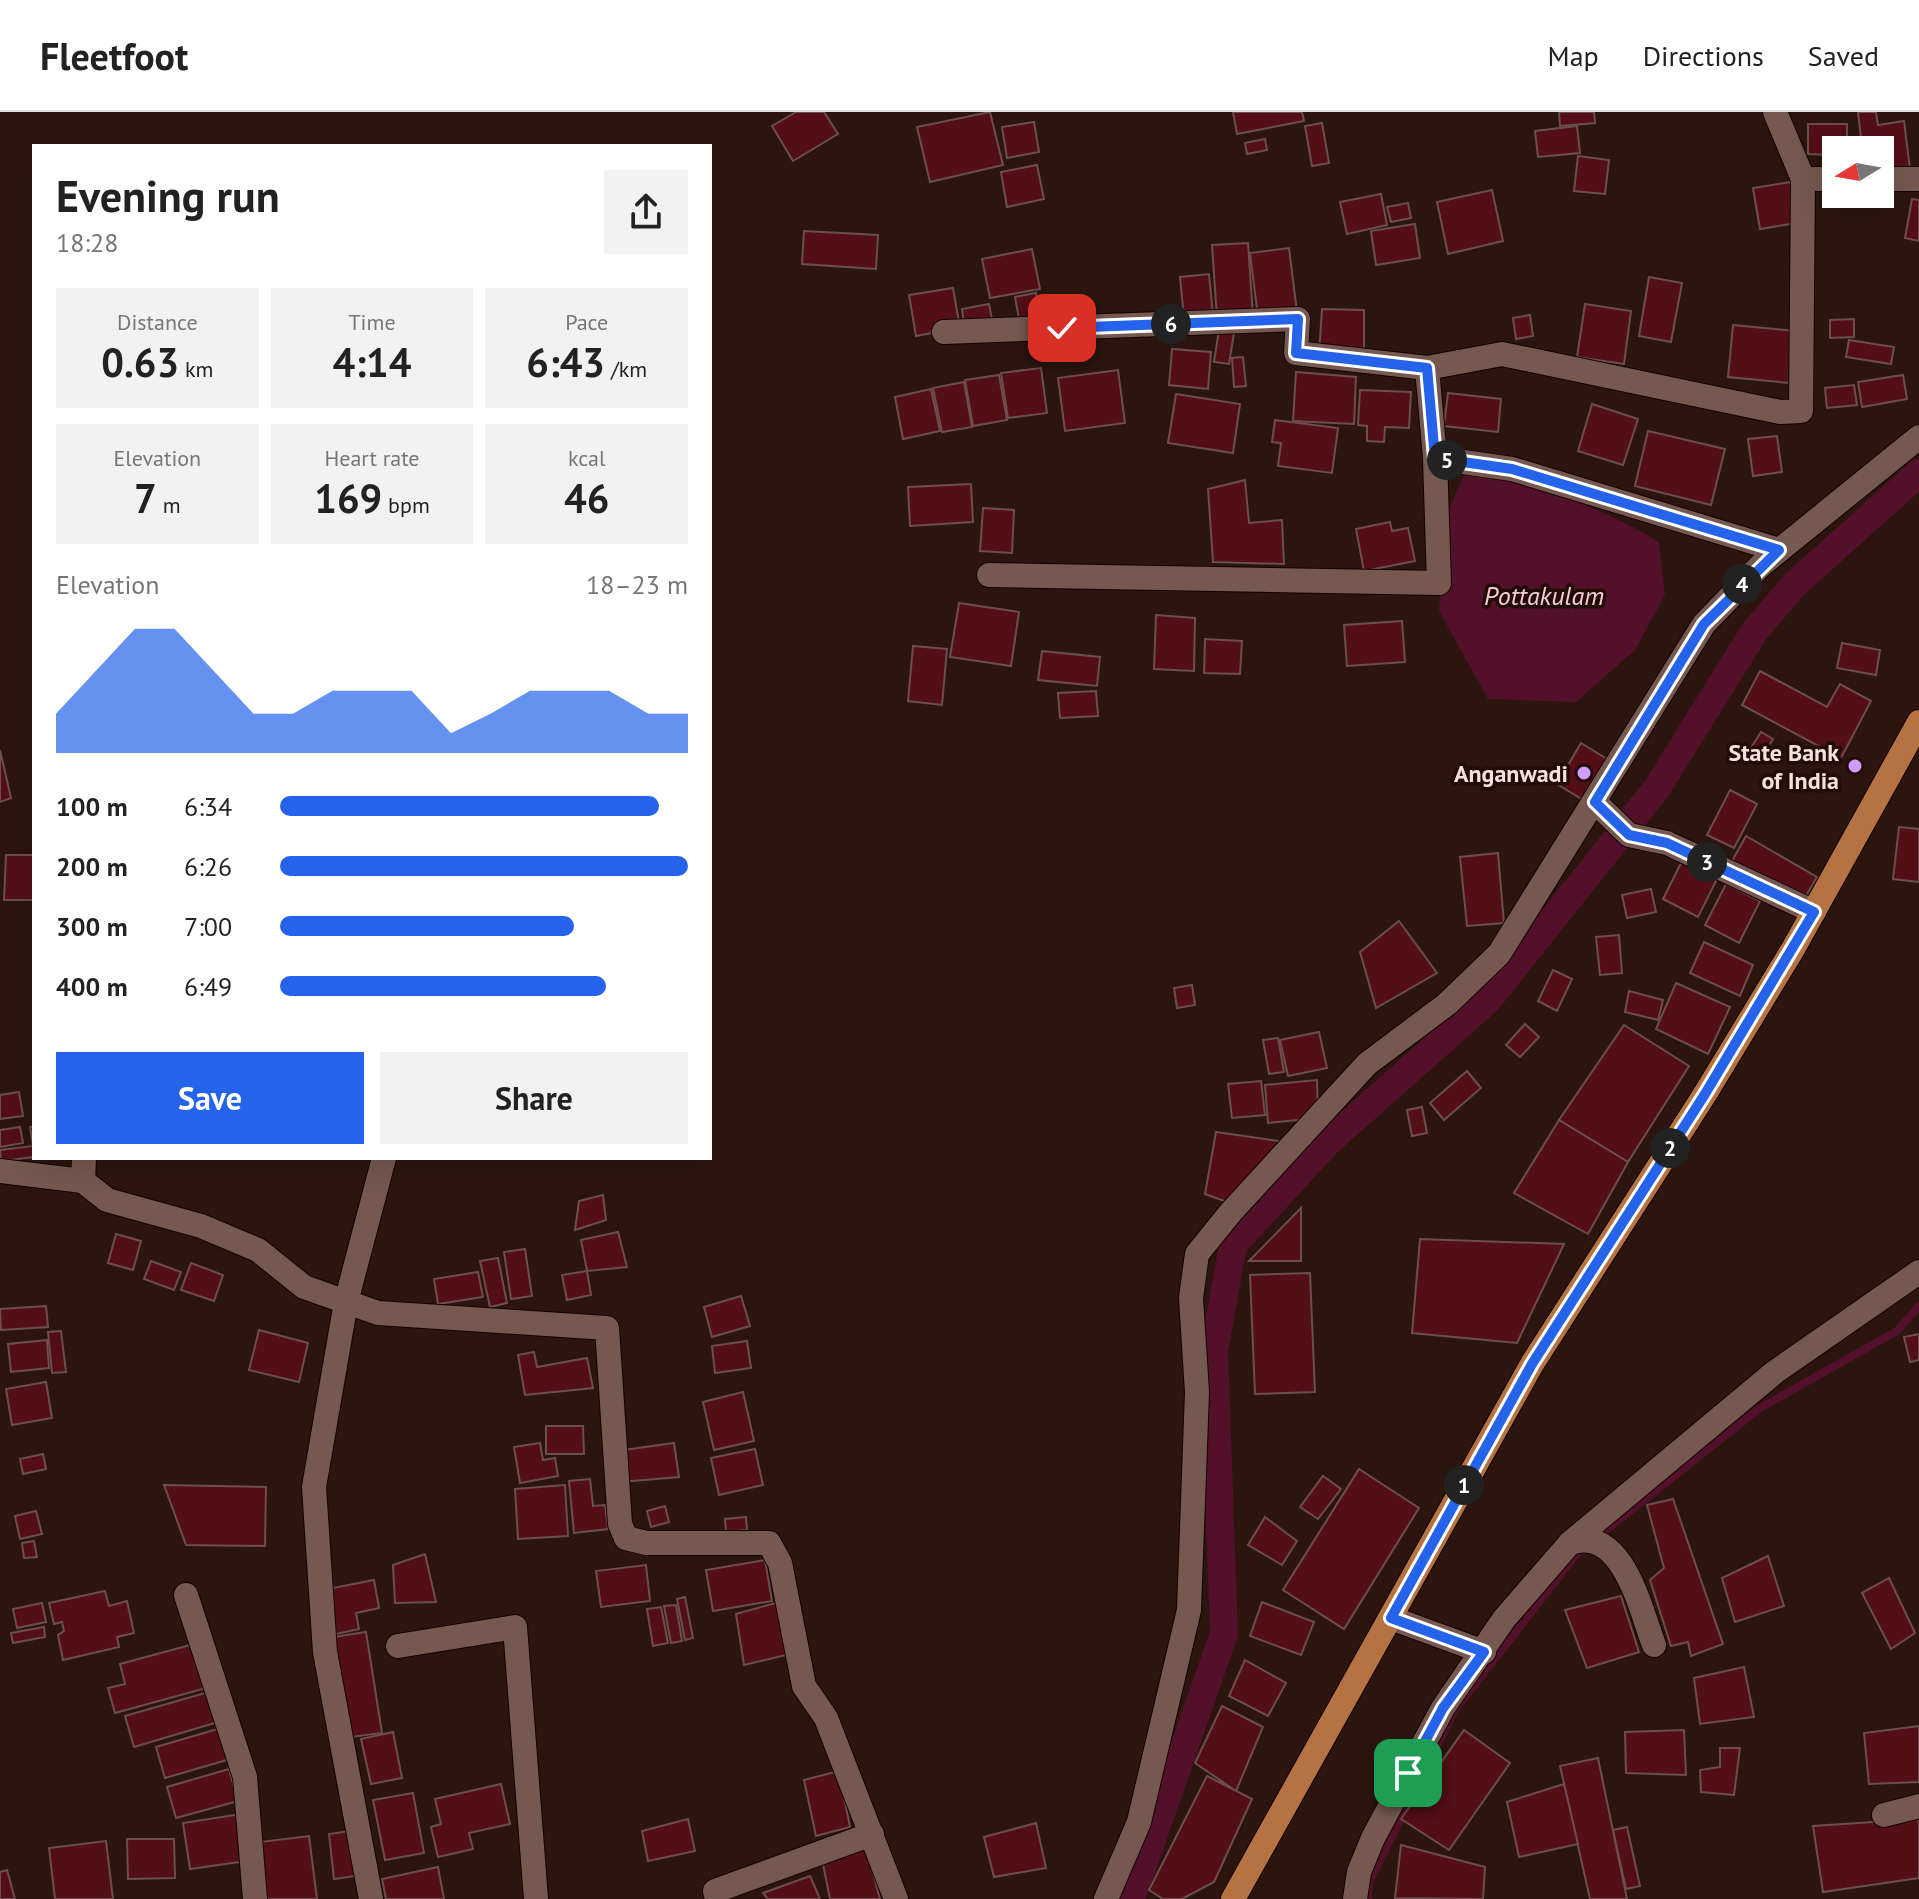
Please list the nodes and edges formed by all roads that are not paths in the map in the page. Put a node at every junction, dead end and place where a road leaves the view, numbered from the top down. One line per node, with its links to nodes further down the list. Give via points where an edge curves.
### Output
1 (1775, 112): 2 (street)
2 (1803, 179): 3 (street); 7 (street, via 1801,411 1780,412 1502,354)
3 (1822, 179)
4 (1894, 179): 5 (street)
5 (1919, 179)
6 (944, 332): 7 (street, via 1298,319 1296,353)
7 (1427, 368): 9 (street)
8 (1919, 437): 10 (street)
9 (1435, 458): 10 (street, via 1512,469); 11 (street, via 1439,583)
10 (1779, 550): 13 (street, via 1704,624)
11 (989, 575)
12 (1919, 722): 14 (main road)
13 (1595, 802): 14 (street, via 1629,835 1667,843); 35 (street, via 1499,954 1447,1004 1367,1064 1197,1254 1191,1298 1197,1392 1189,1610 1139,1822)
14 (1814, 912): 22 (main road, via 1532,1364)
15 (383, 1160): 19 (street)
16 (84, 1170): 17 (street); 19 (street, via 107,1200 201,1226 258,1250 304,1287)
17 (0, 1171)
18 (1919, 1272): 20 (street, via 1775,1372)
19 (346, 1302): 28 (street, via 378,1313 607,1328 620,1524 626,1538 646,1543 769,1543 780,1563 804,1686 826,1718); 31 (street, via 314,1487 325,1652)
20 (1570, 1543): 23 (street, via 1601,1543 1622,1564); 25 (street, via 1504,1619)
21 (186, 1595): 30 (street, via 245,1777)
22 (1391, 1618): 25 (street); 36 (main road)
23 (1654, 1645)
24 (398, 1646): 32 (street, via 515,1627)
25 (1484, 1652): 37 (street, via 1443,1708 1373,1838)
26 (1919, 1806): 27 (street)
27 (1884, 1815)
28 (872, 1834): 29 (street); 34 (street)
29 (734, 1891): 33 (street, via 715,1891)
30 (255, 1899)
31 (371, 1899)
32 (536, 1899)
33 (717, 1899)
34 (896, 1899)
35 (1106, 1899)
36 (1233, 1899)
37 (1355, 1899)

